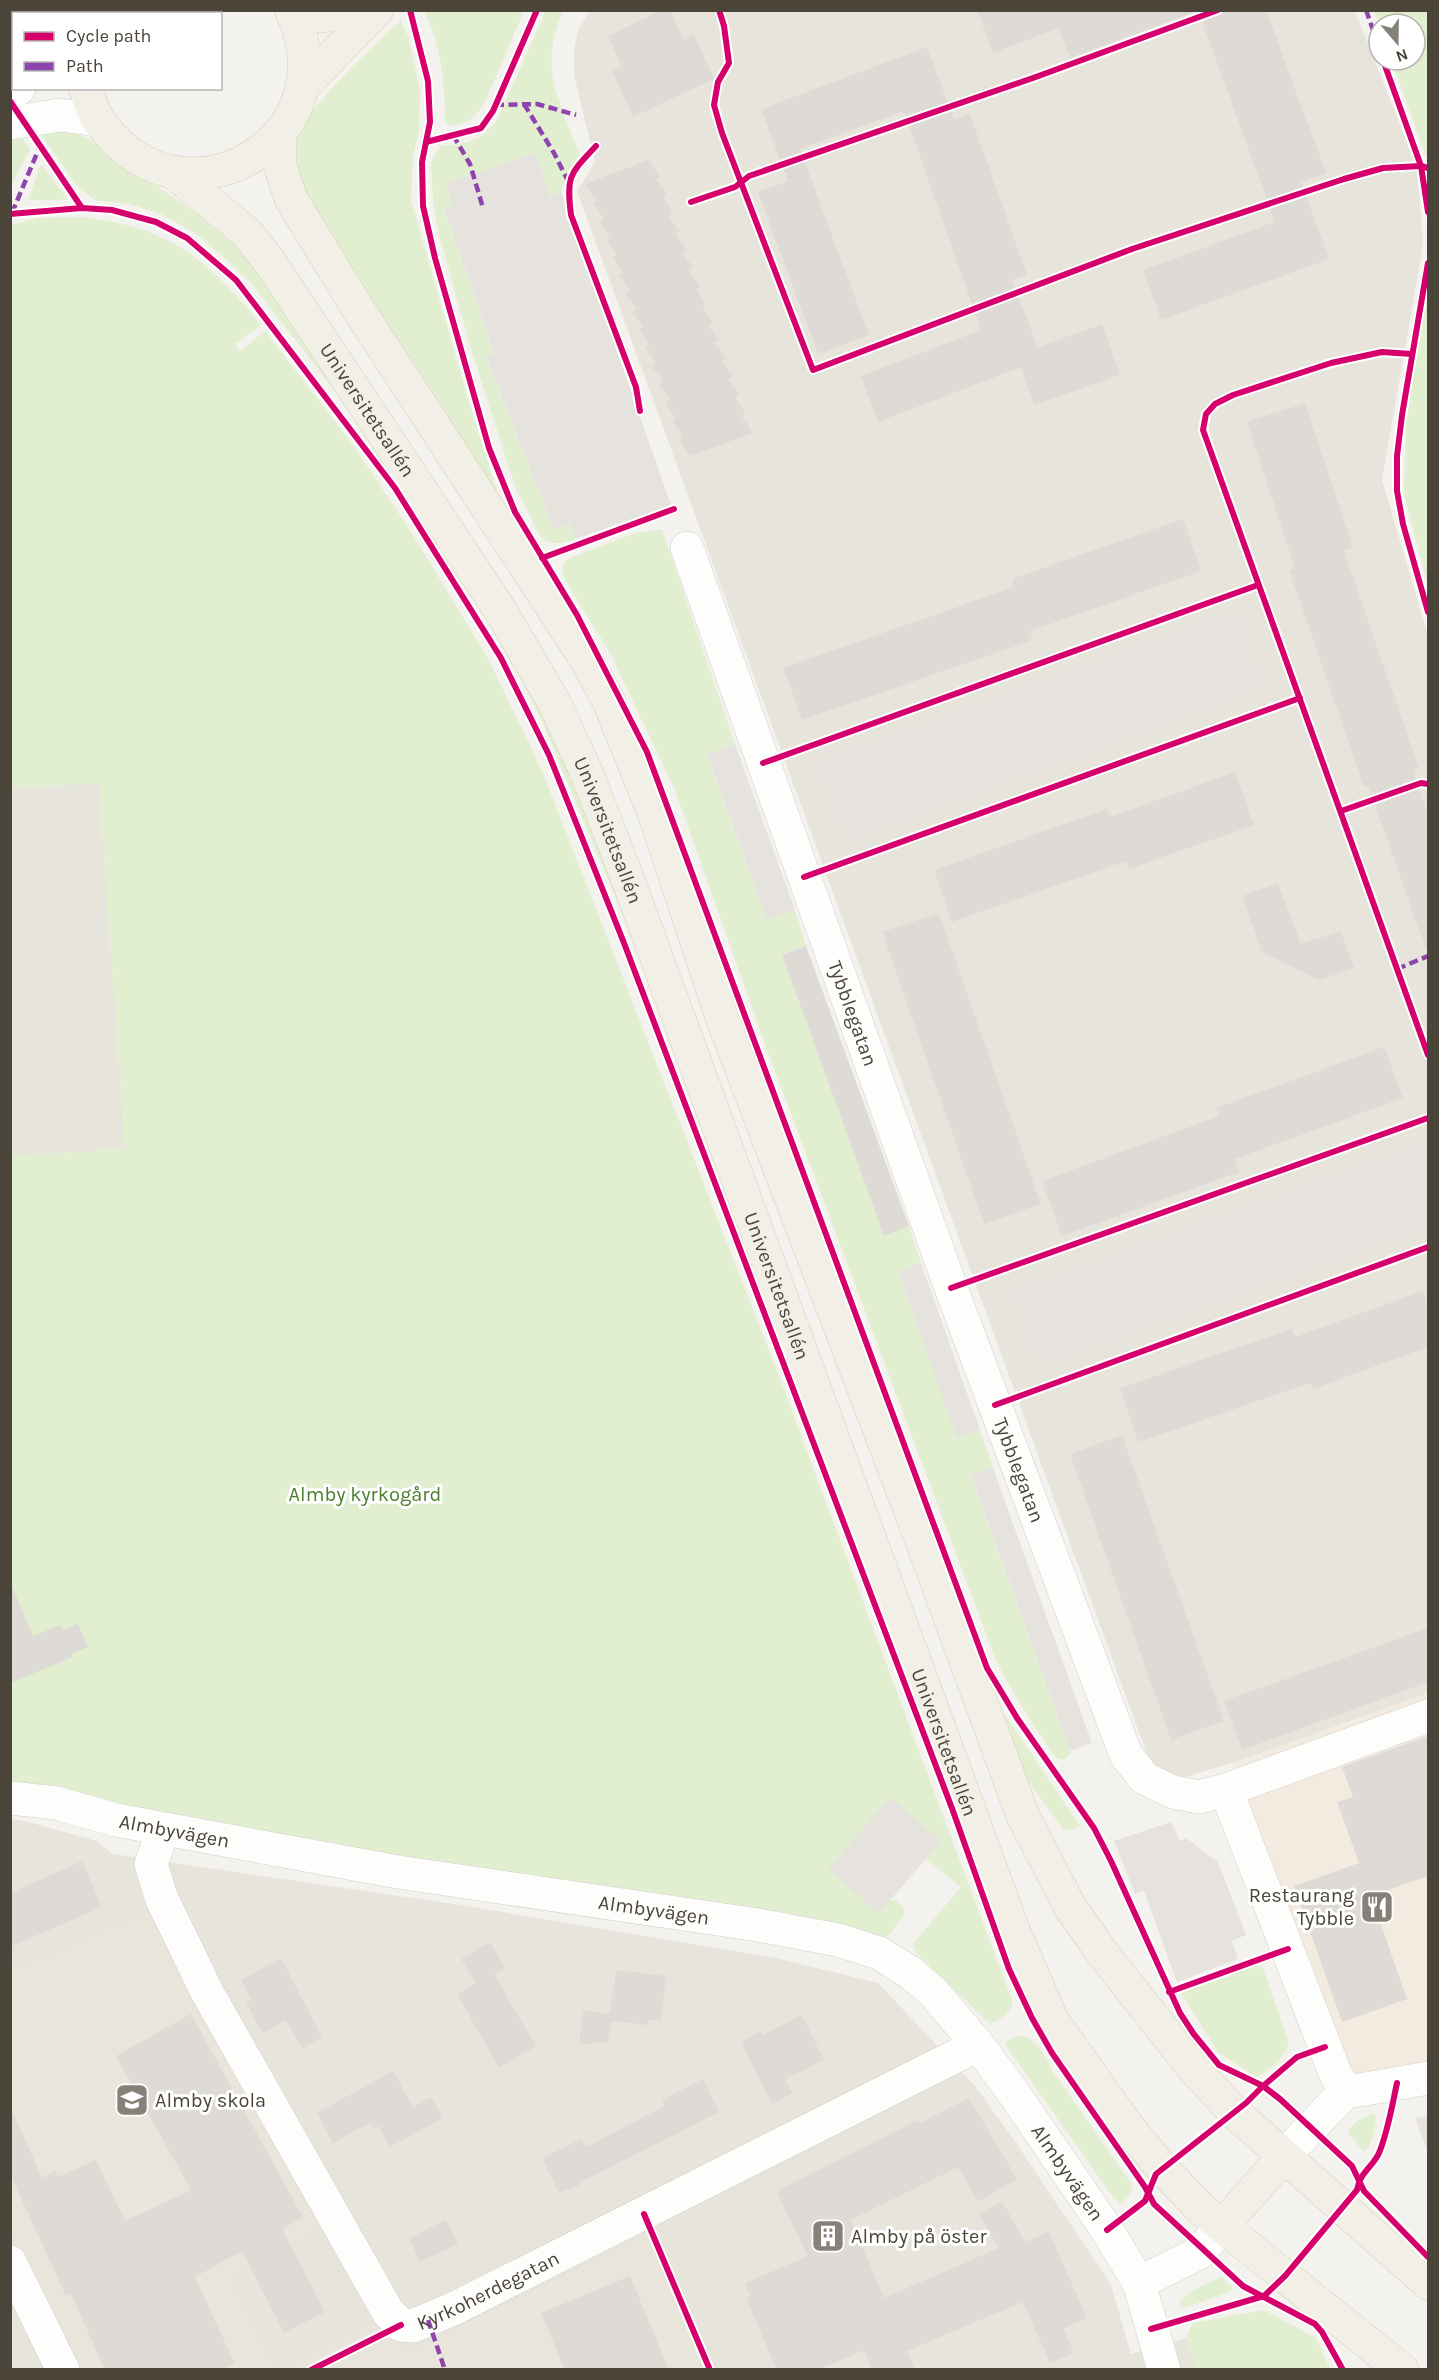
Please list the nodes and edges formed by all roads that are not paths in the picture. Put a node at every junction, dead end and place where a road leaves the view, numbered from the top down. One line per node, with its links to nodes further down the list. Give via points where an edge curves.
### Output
1 (355, 10): 3 (main road, via 321,16)
2 (377, 10): 4 (main road)
3 (292, 11): 4 (main road, via 304,49)
4 (302, 87): 8 (main road, via 294,111)
5 (86, 90): 6 (main road)
6 (98, 120): 7 (street, via 60,115); 9 (main road, via 117,144 143,162)
7 (10, 123)
8 (280, 133): 9 (main road, via 258,154 232,168 203,174); 18 (main road, via 280,165 291,199 587,661 609,702 656,818 721,1015 1023,1816 1069,1905 1100,1950 1194,2069 1234,2112)
9 (173, 172): 19 (main road, Universitetsallén, via 247,233 272,265 502,613 554,702 627,877 985,1857 1052,2020 1163,2169 1202,2210)
10 (687, 548): 12 (street, Tybblegatan, via 951,1288 1126,1755 1144,1778 1173,1792 1199,1797)
11 (1428, 1716): 12 (street, Tybblegatan)
12 (1226, 1790): 17 (street, via 1325,2048)
13 (10, 1798): 14 (street, Almbyvägen, via 56,1803)
14 (163, 1830): 15 (street, Almbyvägen, via 398,1872 838,1940 879,1953 911,1973 933,1992); 15 (street, Kyrkoherdegatan, via 151,1864 162,1897 207,1992 325,2204 388,2312 401,2325 414,2326 455,2308)
15 (978, 2045): 21 (street, Almbyvägen, via 1094,2211)
16 (1428, 2078): 17 (street)
17 (1346, 2091): 18 (street)
18 (1284, 2156): 19 (main road); 22 (main road)
19 (1223, 2225): 21 (street, via 1199,2253); 25 (main road, Universitetsallén)
20 (10, 2262): 23 (street)
21 (1139, 2283): 24 (street, Almbyvägen)
22 (1428, 2283)
23 (63, 2370)
24 (1164, 2370)
25 (1402, 2370)

